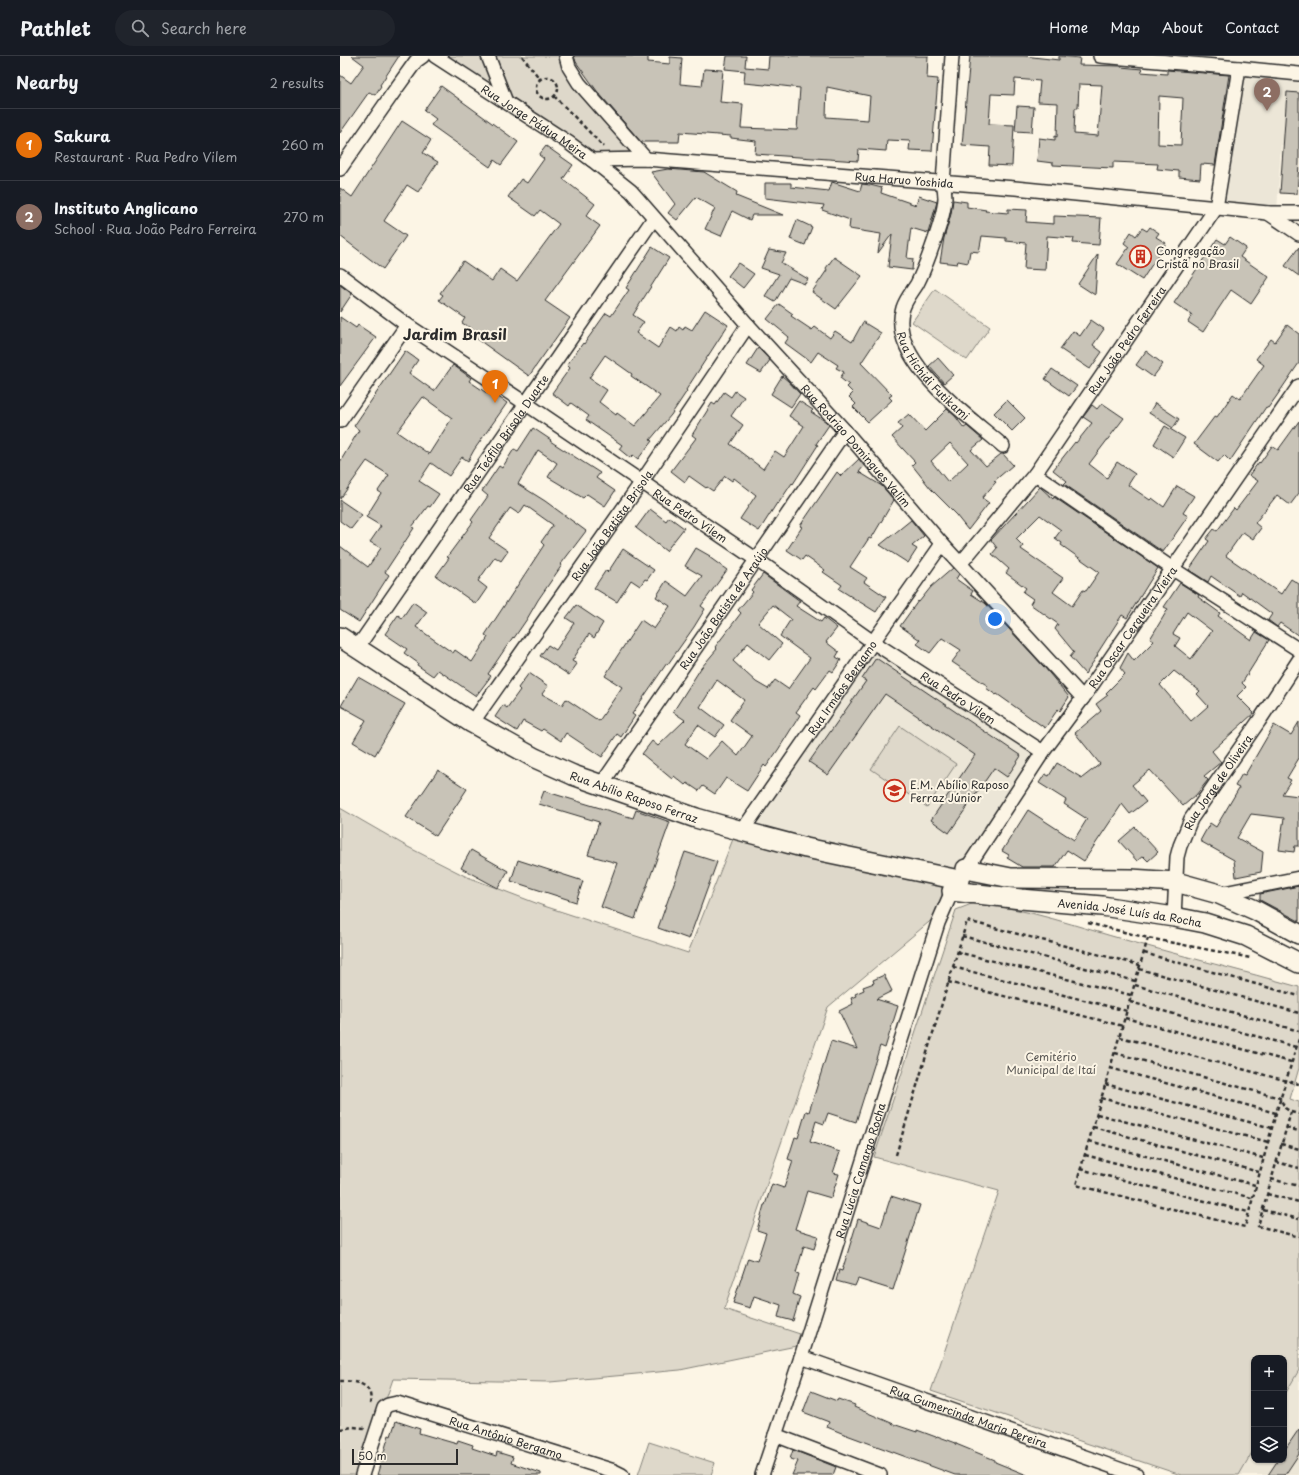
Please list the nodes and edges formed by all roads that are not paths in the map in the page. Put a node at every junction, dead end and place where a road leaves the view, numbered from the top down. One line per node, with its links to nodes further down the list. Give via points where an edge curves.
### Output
1 (423, 56): 12 (street, via 416,61)
2 (434, 56): 9 (street, Rua Jorge Pádua Meira)
3 (488, 56): 9 (street)
4 (566, 56): 10 (street, via 569,67 579,83)
5 (952, 56): 13 (street, Rua Hichidi Futikami)
6 (1100, 56): 7 (street)
7 (1239, 68): 8 (street); 15 (street, Rua João Pedro Ferreira)
8 (1299, 74)
9 (506, 102): 11 (street, Rua Jorge Pádua Meira)
10 (646, 159): 11 (street, Rua Haruo Yoshida); 13 (street, Rua Haruo Yoshida)
11 (592, 160): 14 (street, Rua Jorge Pádua Meira)
12 (340, 169)
13 (943, 183): 15 (street, Rua Haruo Yoshida); 27 (street, Rua Hichidi Futikami, via 945,197 936,236 925,267 903,308 903,339 923,373 937,389)
14 (630, 191): 18 (street, Rua Rodrigo Domingues Valim)
15 (1216, 208): 16 (street, Rua Haruo Yoshida); 28 (street, Rua João Pedro Ferreira)
16 (1268, 213): 17 (street, Rua Haruo Yoshida); 19 (street)
17 (1299, 213)
18 (654, 218): 22 (street, Rua Rodrigo Domingues Valim); 24 (street, Rua Teófilo Brisola Duarte)
19 (1299, 234)
20 (340, 275): 21 (street, Rua Pedro Vilem)
21 (407, 325): 24 (street, Rua Pedro Vilem); 25 (street)
22 (748, 325): 26 (street, Rua Rodrigo Domingues Valim); 29 (street, Rua João Batista Brisola)
23 (1299, 386): 33 (street, Rua Oscar Cerqueira Vieira)
24 (525, 403): 29 (street, Rua Pedro Vilem); 36 (street, Rua Teófilo Brisola Duarte)
25 (340, 421)
26 (845, 431): 30 (street, Rua Rodrigo Domingues Valim); 31 (street, Rua João Batista de Araújo)
27 (1003, 446)
28 (1035, 474): 32 (street, Rua João Pedro Ferreira); 33 (street)
29 (641, 483): 31 (street, Rua Pedro Vilem); 40 (street, Rua João Batista Brisola)
30 (942, 544): 32 (street, Rua Rodrigo Domingues Valim); 35 (street, Rua Irmãos Bergamo)
31 (756, 560): 35 (street, Rua Pedro Vilem); 42 (street, Rua João Batista de Araújo)
32 (960, 563): 39 (street, Rua Rodrigo Domingues Valim)
33 (1173, 569): 37 (street); 39 (street, Rua Oscar Cerqueira Vieira)
34 (340, 637): 36 (street, Rua Abílio Raposo Ferraz)
35 (872, 642): 41 (street, Rua Pedro Vilem); 43 (street, Rua Irmãos Bergamo)
36 (356, 648): 40 (street, Rua Abílio Raposo Ferraz)
37 (1299, 650)
38 (1299, 660): 47 (street, Rua Jorge de Oliveira, via 1192,819 1177,857)
39 (1083, 698): 41 (street, Rua Oscar Cerqueira Vieira)
40 (472, 723): 42 (street, Rua Abílio Raposo Ferraz, via 535,758)
41 (1043, 752): 46 (street, Rua Oscar Cerqueira Vieira)
42 (600, 785): 43 (street, Rua Abílio Raposo Ferraz)
43 (742, 831): 46 (street, Rua Abílio Raposo Ferraz, via 806,848)
44 (1105, 878): 46 (street); 47 (street); 49 (street)
45 (1299, 878): 48 (street)
46 (959, 880): 49 (street, Avenida José Luís da Rocha, via 1021,899); 53 (street, Rua Lúcia Camargo Rocha, via 938,923)
47 (1176, 882): 48 (street); 50 (street, Rua Jorge de Oliveira)
48 (1219, 894): 51 (street)
49 (1102, 906): 50 (street, Avenida José Luís da Rocha)
50 (1174, 917): 52 (street, Avenida José Luís da Rocha, via 1205,923 1246,936)
51 (1299, 934)
52 (1299, 963)
53 (801, 1357): 54 (street, Rua Lúcia Camargo Rocha); 59 (street, Rua Gumercinda Maria Pereira)
54 (775, 1435): 57 (street, Rua Lúcia Camargo Rocha); 58 (street)
55 (362, 1475): 56 (street, Rua Antônio Bergamo, via 384,1408 397,1403)
56 (622, 1475)
57 (762, 1475)
58 (880, 1475)
59 (1136, 1475)

